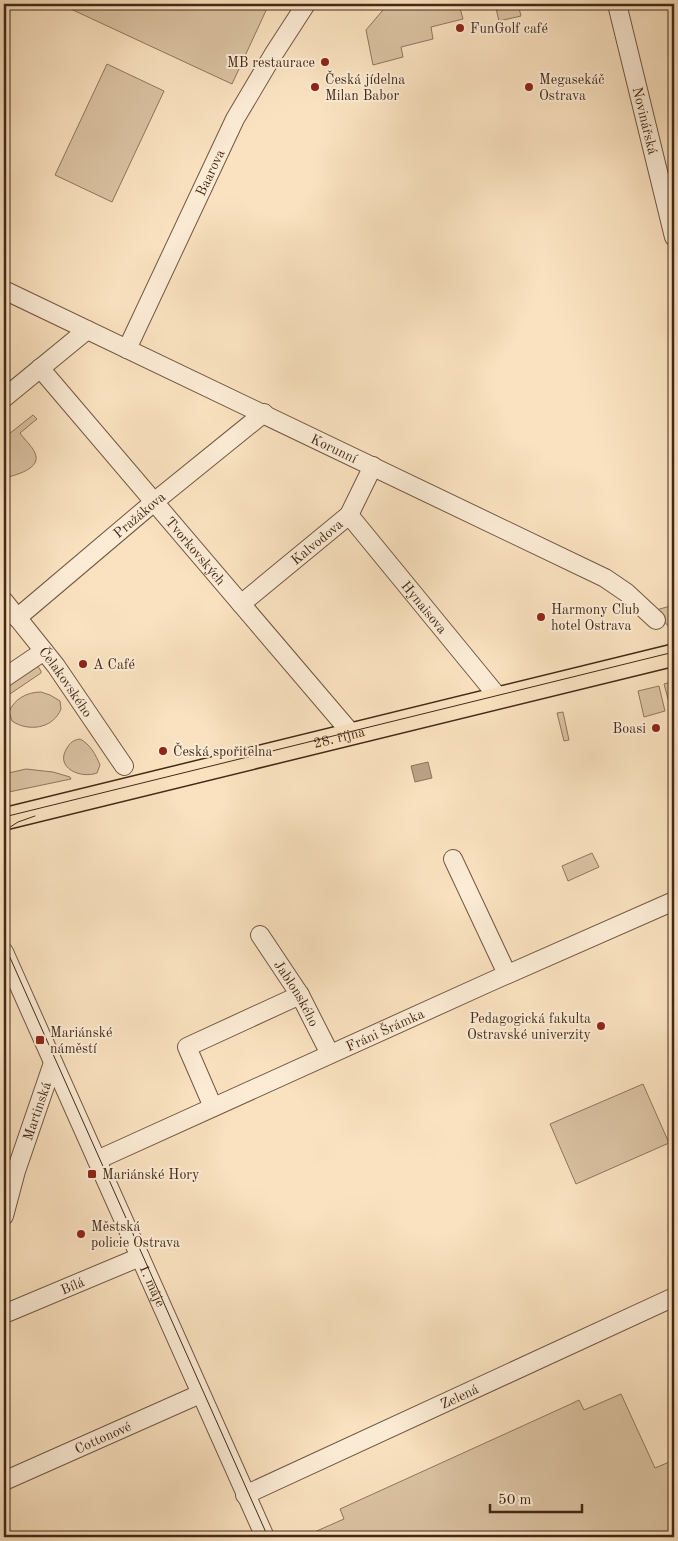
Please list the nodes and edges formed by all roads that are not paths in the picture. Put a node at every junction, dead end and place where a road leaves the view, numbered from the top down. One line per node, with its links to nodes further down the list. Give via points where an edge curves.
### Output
1 (306, 4): 6 (street, Baarova, via 235,119)
2 (617, 4): 3 (street, Novinářská)
3 (674, 236)
4 (4, 290): 5 (street, Korunní)
5 (87, 330): 6 (street, Korunní); 7 (street)
6 (127, 348): 9 (street, Korunní)
7 (40, 368): 8 (street); 11 (street, Tvorkovských)
8 (4, 398)
9 (264, 414): 10 (street, Korunní); 11 (street, Pražákova)
10 (373, 466): 12 (street, Kalvodova); 16 (street, Korunní, via 605,578)
11 (154, 502): 14 (street, Tvorkovských); 15 (street, Pražákova)
12 (348, 515): 14 (street, Kalvodova); 20 (street, Hynaisova)
13 (4, 601): 15 (street, Čelakovského)
14 (241, 604): 21 (street, Tvorkovských)
15 (17, 618): 17 (street, Čelakovského)
16 (656, 620)
17 (44, 651): 19 (street); 22 (street, Čelakovského)
18 (674, 655): 20 (main road, 28. října)
19 (4, 678)
20 (499, 698): 21 (main road, 28. října)
21 (352, 734): 23 (main road, 28. října)
22 (124, 766)
23 (4, 819)
24 (454, 859): 28 (street)
25 (674, 901): 28 (street, Fráni Šrámka)
26 (260, 935): 29 (street, Jablonského)
27 (4, 952): 31 (street, 1. máje)
28 (507, 974): 30 (street, Fráni Šrámka)
29 (300, 995): 30 (street, Jablonského); 32 (street, via 187,1047)
30 (330, 1054): 32 (street, Fráni Šrámka)
31 (53, 1064): 33 (street, 1. máje); 34 (street, Martinská)
32 (213, 1107): 33 (street, Fráni Šrámka)
33 (97, 1160): 35 (street, 1. máje)
34 (4, 1216)
35 (140, 1256): 37 (street, Bílá); 38 (street, 1. máje)
36 (674, 1297): 40 (street, Zelená)
37 (4, 1314)
38 (200, 1394): 39 (street, Cottonové); 40 (street, 1. máje)
39 (4, 1481)
40 (246, 1495): 41 (street, 1. máje)
41 (262, 1536)

